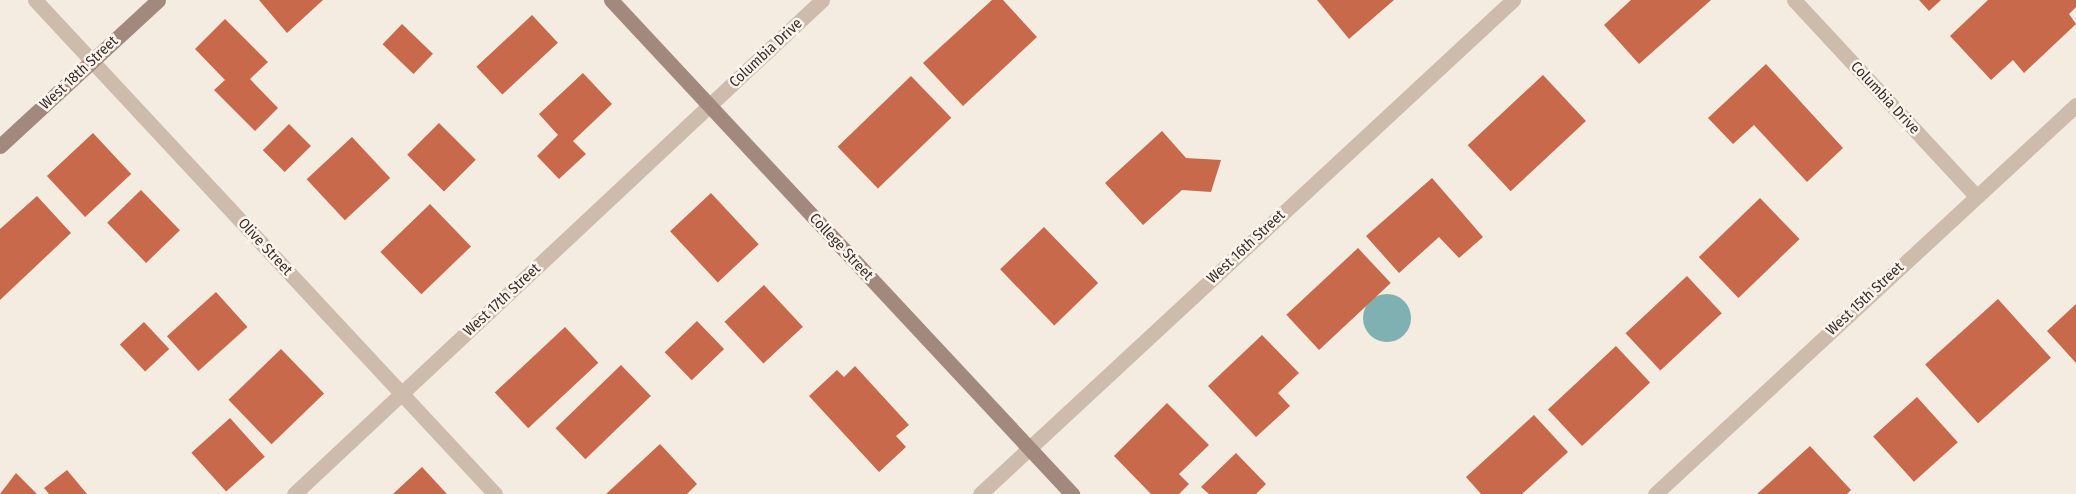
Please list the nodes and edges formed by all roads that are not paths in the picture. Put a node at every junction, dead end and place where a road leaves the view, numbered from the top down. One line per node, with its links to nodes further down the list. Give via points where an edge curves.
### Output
1 (35, 0): 7 (street, Olive Street)
2 (158, 0): 7 (street, West 18th Street)
3 (611, 0): 9 (street, College Street)
4 (822, 0): 9 (street, Columbia Drive)
5 (1513, 0): 13 (street, West 16th Street)
6 (1794, 0): 11 (street, Columbia Drive)
7 (92, 61): 10 (street, West 18th Street); 12 (street, Olive Street)
8 (2076, 105): 11 (street, West 15th Street)
9 (710, 106): 12 (street, West 17th Street); 13 (street, College Street)
10 (0, 146)
11 (1976, 196): 18 (street, West 15th Street)
12 (402, 394): 14 (street, West 17th Street); 15 (street, Olive Street)
13 (1029, 448): 16 (street, West 16th Street); 17 (street, College Street)
14 (294, 494)
15 (495, 494)
16 (980, 494)
17 (1072, 494)
18 (1656, 494)

